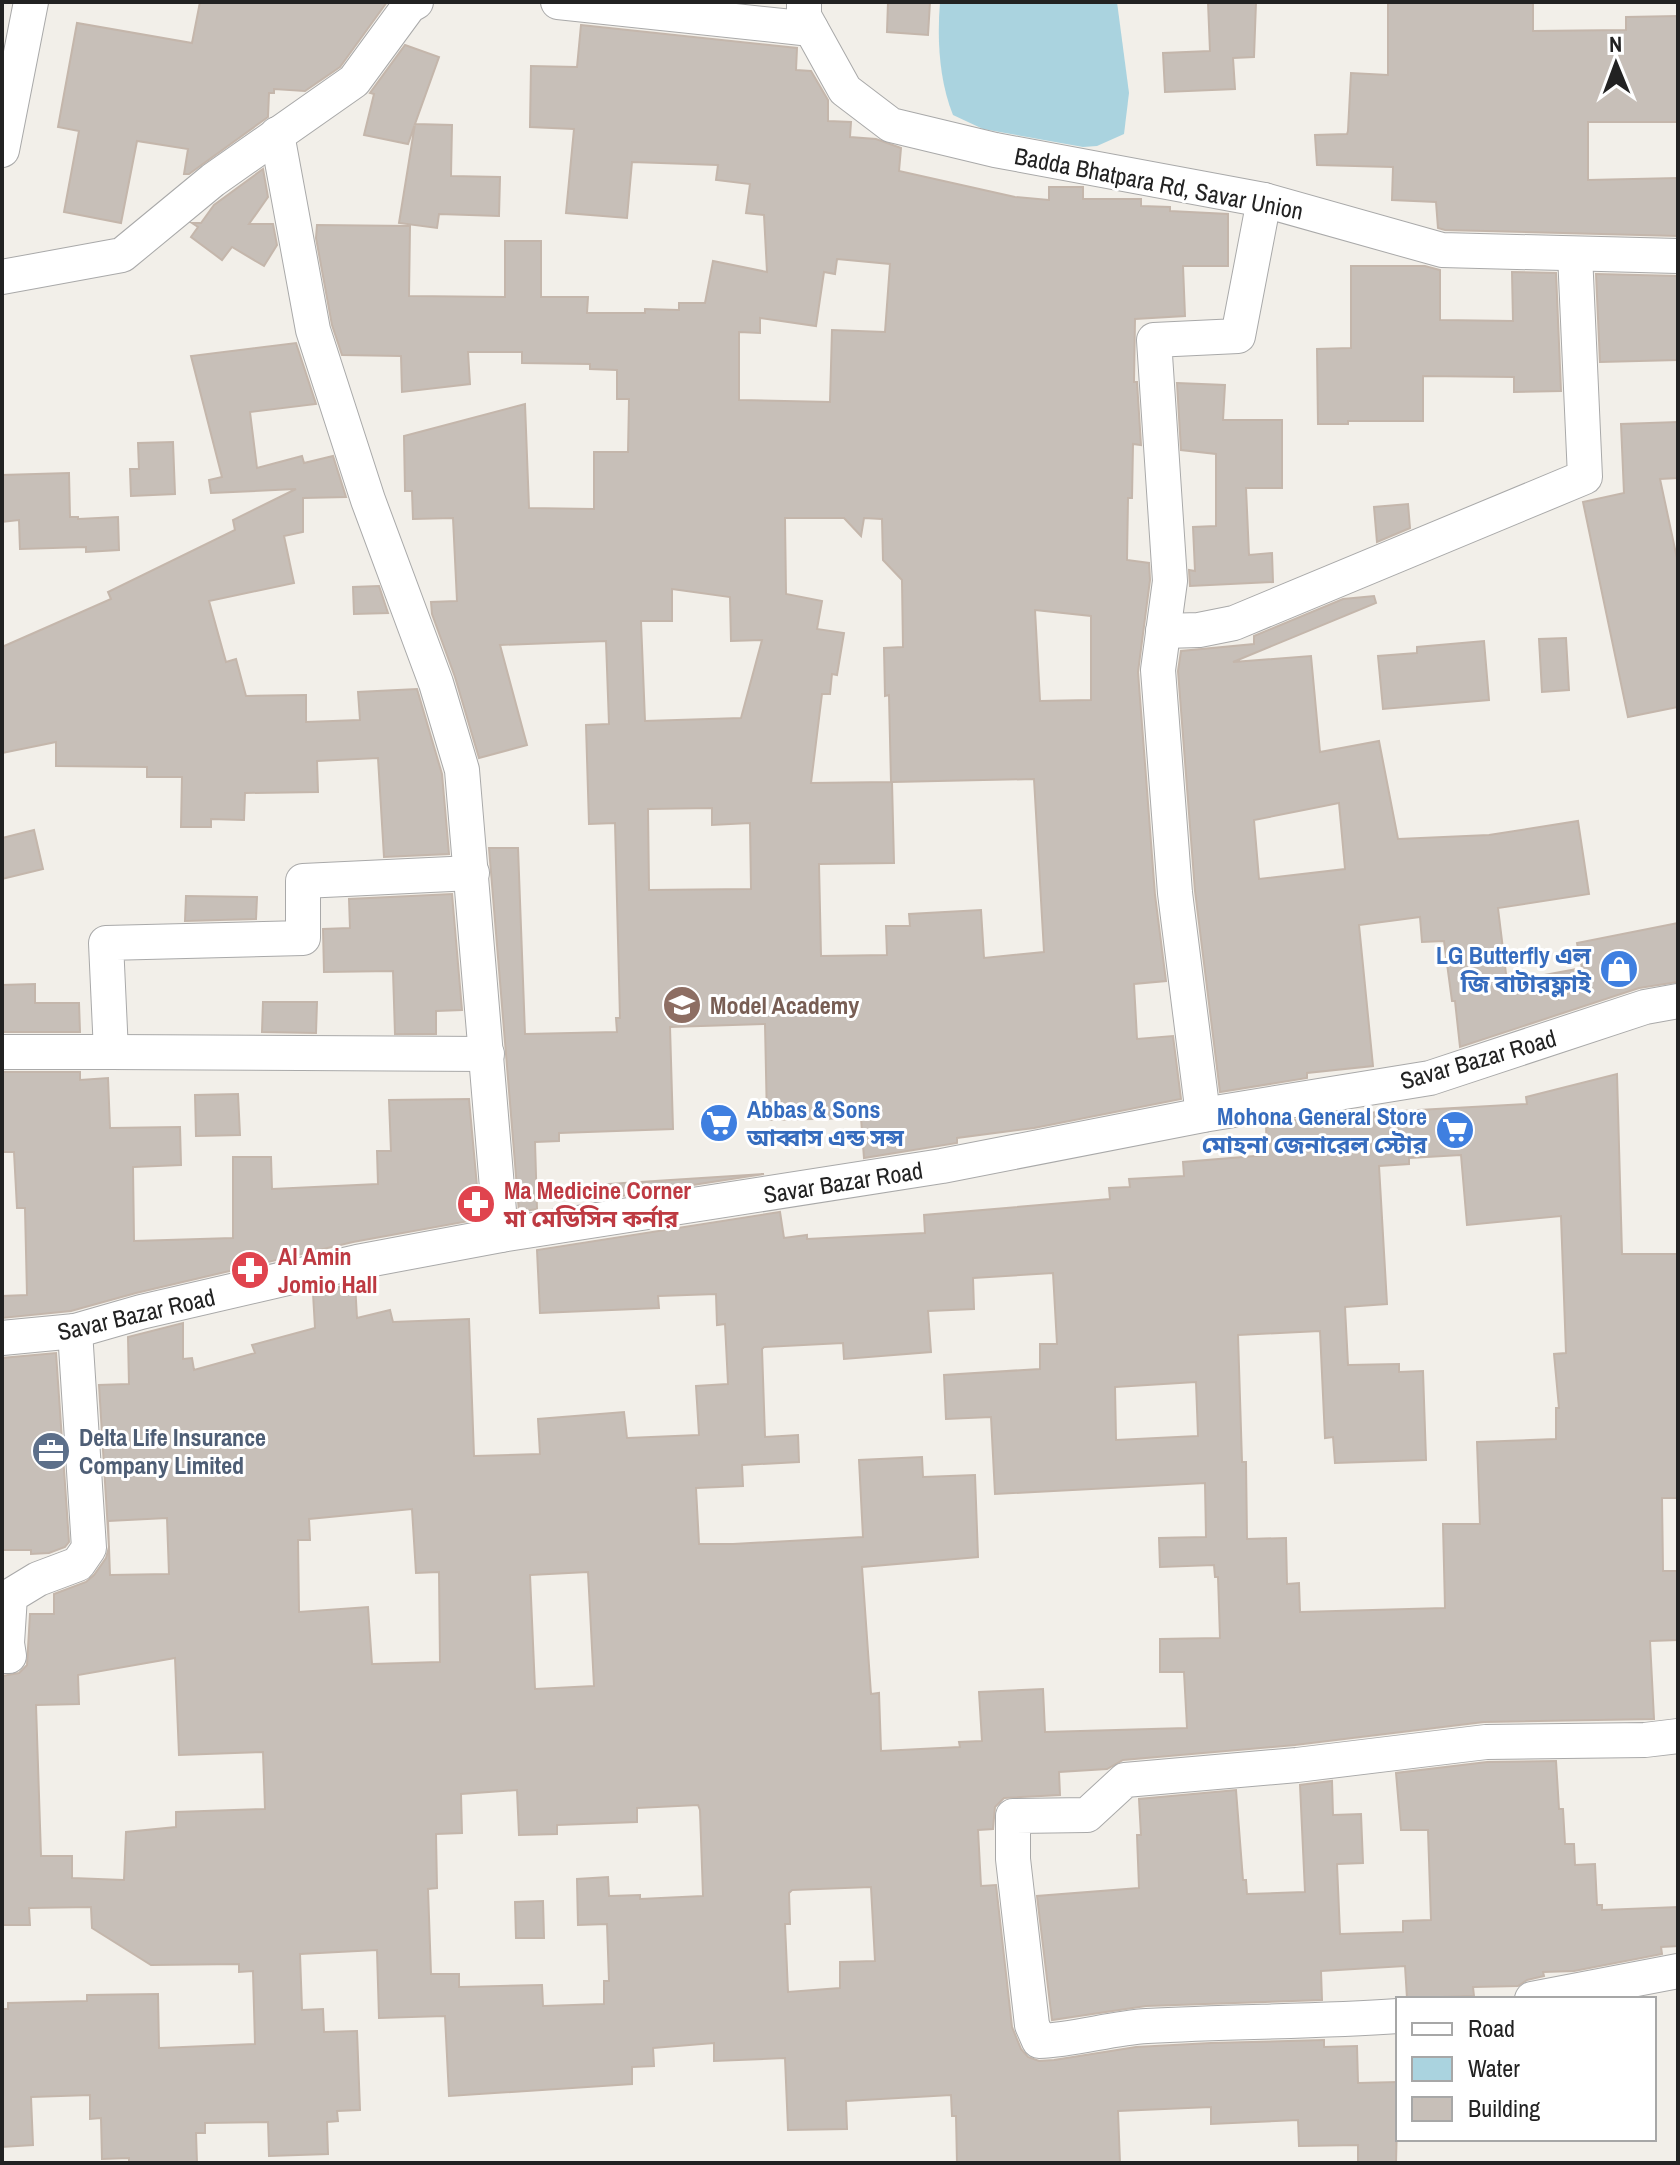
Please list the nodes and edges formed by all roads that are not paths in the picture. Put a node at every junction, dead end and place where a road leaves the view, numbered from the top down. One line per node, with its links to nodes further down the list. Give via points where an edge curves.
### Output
1 (31, 2): 6 (street)
2 (416, 2): 5 (street, via 354,81)
3 (558, 2): 4 (street)
4 (807, 15): 7 (street, Badda Bhatpara Rd, Savar Union, via 845,90 891,125 995,150)
5 (277, 134): 10 (street, via 122,255); 12 (street, via 313,330 462,770)
6 (2, 150)
7 (1264, 200): 8 (street, Badda Bhatpara Rd, Savar Union, via 1442,250); 11 (street, via 1238,336 1154,340 1170,581)
8 (1575, 254): 9 (street, Badda Bhatpara Rd, Savar Union); 11 (street, via 1585,477 1234,623)
9 (1678, 256)
10 (2, 277)
11 (1163, 631): 17 (street, via 1158,670 1175,893)
12 (472, 873): 15 (street, via 303,881 303,938 106,943); 16 (street)
13 (1678, 1001): 17 (street, Savar Bazar Road, via 1645,1007 1430,1078)
14 (2, 1052): 15 (street)
15 (111, 1052): 16 (street)
16 (487, 1054): 18 (street)
17 (1203, 1115): 18 (street, Savar Bazar Road, via 942,1166)
18 (501, 1235): 19 (street, Savar Bazar Road, via 357,1262)
19 (75, 1331): 20 (street, Savar Bazar Road); 21 (street, via 89,1548 78,1564 10,1596 9,1656)
20 (2, 1338)
21 (2, 1656)
22 (1678, 1736): 25 (street, via 1486,1742 1125,1780 1087,1815 1013,1816 1032,2025 1039,2041 1144,2026)
23 (1678, 1971): 24 (street)
24 (1542, 1997)
25 (1396, 2016)

